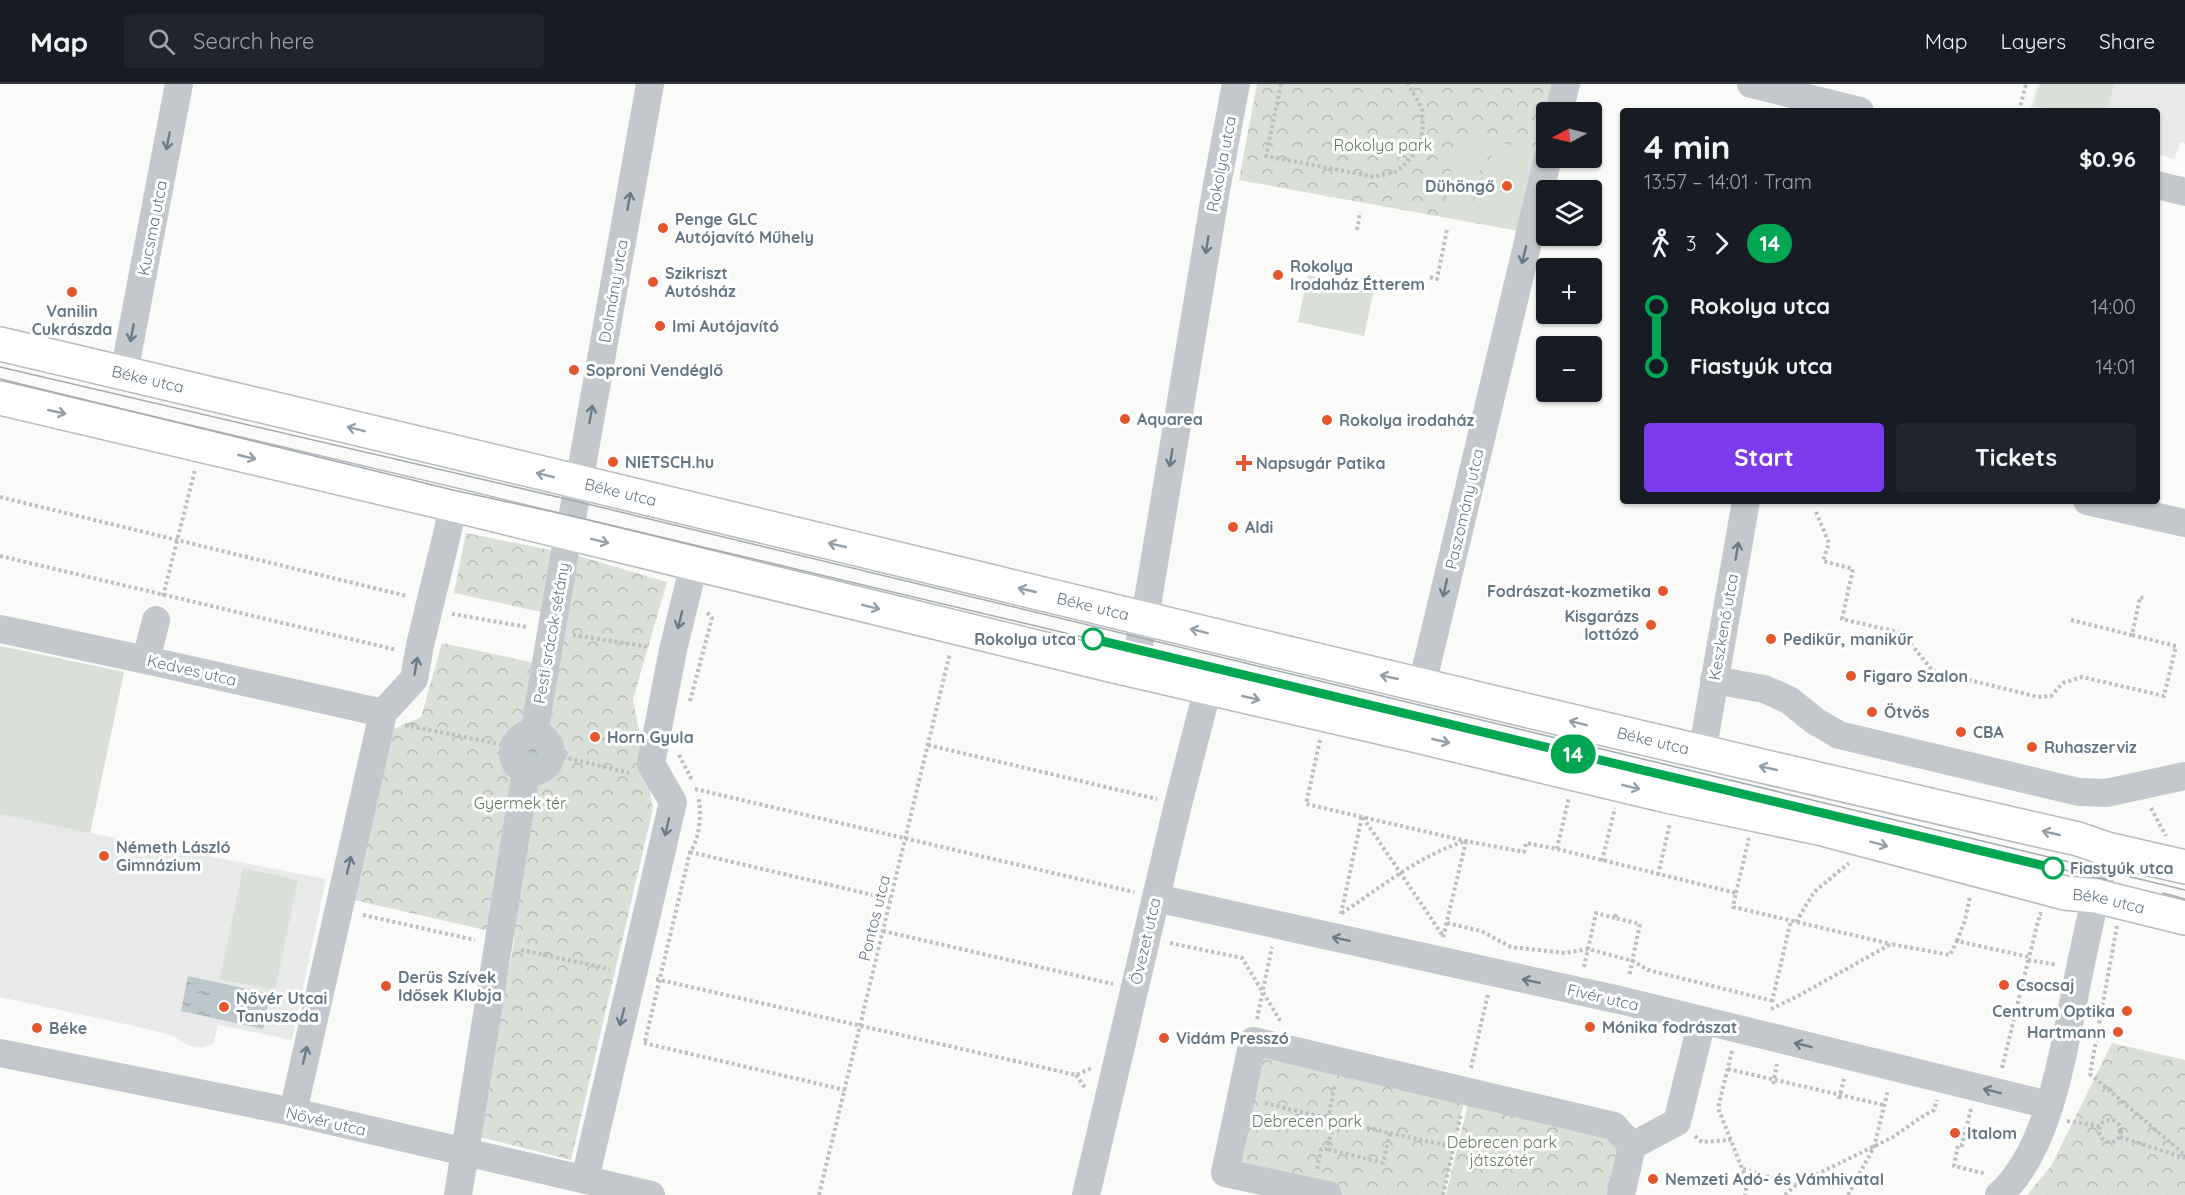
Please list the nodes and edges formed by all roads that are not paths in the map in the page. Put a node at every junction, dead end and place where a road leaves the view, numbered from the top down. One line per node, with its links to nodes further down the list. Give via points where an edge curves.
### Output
1 (179, 84): 13 (street, Kucsma utca, one-way to 13)
2 (650, 84): 15 (street, Dolmány utca, one-way to 2)
3 (1236, 84): 23 (street, Rokolya utca, one-way to 23)
4 (1566, 84): 7 (street)
5 (1751, 84): 6 (street)
6 (1814, 98): 8 (street)
7 (1562, 102)
8 (1849, 108)
9 (1546, 168): 28 (street, Paszomány utca, one-way to 28)
10 (2160, 186): 11 (street)
11 (2185, 192)
12 (0, 344): 13 (main road, Béke utca)
13 (124, 373): 15 (main road, Béke utca, one-way to 13)
14 (0, 398): 18 (main road, Béke utca, one-way to 18)
15 (579, 483): 20 (street, Dolmány utca); 23 (main road, Béke utca, one-way to 15)
16 (1745, 504): 27 (street, Keszkenő utca, one-way to 16)
17 (2100, 504): 19 (street)
18 (454, 505): 20 (main road, Béke utca); 30 (street, one-way to 18, via 414,679)
19 (2185, 523)
20 (569, 533): 21 (main road, Béke utca, one-way to 21); 43 (street, Pesti srácok sétány, via 533,745 513,758 526,772)
21 (694, 564): 26 (main road, Béke utca, one-way to 26); 44 (street, one-way to 44, via 651,764 673,802)
22 (160, 608): 25 (street)
23 (1145, 618): 26 (street, Rokolya utca); 28 (main road, Béke utca, one-way to 23)
24 (0, 630): 25 (street, Kedves utca)
25 (146, 660): 30 (street, Kedves utca)
26 (1133, 670): 29 (main road, Béke utca)
27 (1714, 680): 31 (street, Keszkenő utca); 32 (street, via 1764,689 1789,700 1839,735 2079,792 2106,793)
28 (1422, 685): 31 (main road, Béke utca, one-way to 28)
29 (1208, 688): 35 (main road, Béke utca, one-way to 35, via 1856,838 2065,892); 36 (street, Övezet utca)
30 (383, 717): 41 (street, one-way to 30)
31 (1701, 753): 33 (main road, Béke utca, one-way to 31, via 2078,839)
32 (2185, 776)
33 (2107, 849): 34 (main road, Béke utca); 35 (street)
34 (2176, 865)
35 (2096, 896): 37 (main road, Béke utca); 40 (street)
36 (1156, 898): 38 (street, Fivér utca, one-way to 36, via 1578,991 1435,948 1338,926 1277,926); 48 (street, Övezet utca)
37 (2185, 918)
38 (1702, 1021): 40 (street, Fivér utca, one-way to 38, via 1893,1067 1757,1024); 42 (street, via 1677,1122)
39 (0, 1053): 41 (street, Nővér utca)
40 (2049, 1105): 45 (street, via 2027,1161)
41 (293, 1112): 43 (street, Nővér utca)
42 (1632, 1146): 49 (street, via 1614,1126 1253,1041 1225,1173); 50 (street)
43 (465, 1153): 44 (street, Nővér utca); 46 (street)
44 (585, 1179): 47 (street, Nővér utca)
45 (2005, 1189)
46 (458, 1195)
47 (651, 1195)
48 (1086, 1195)
49 (1328, 1195)
50 (1621, 1195)

